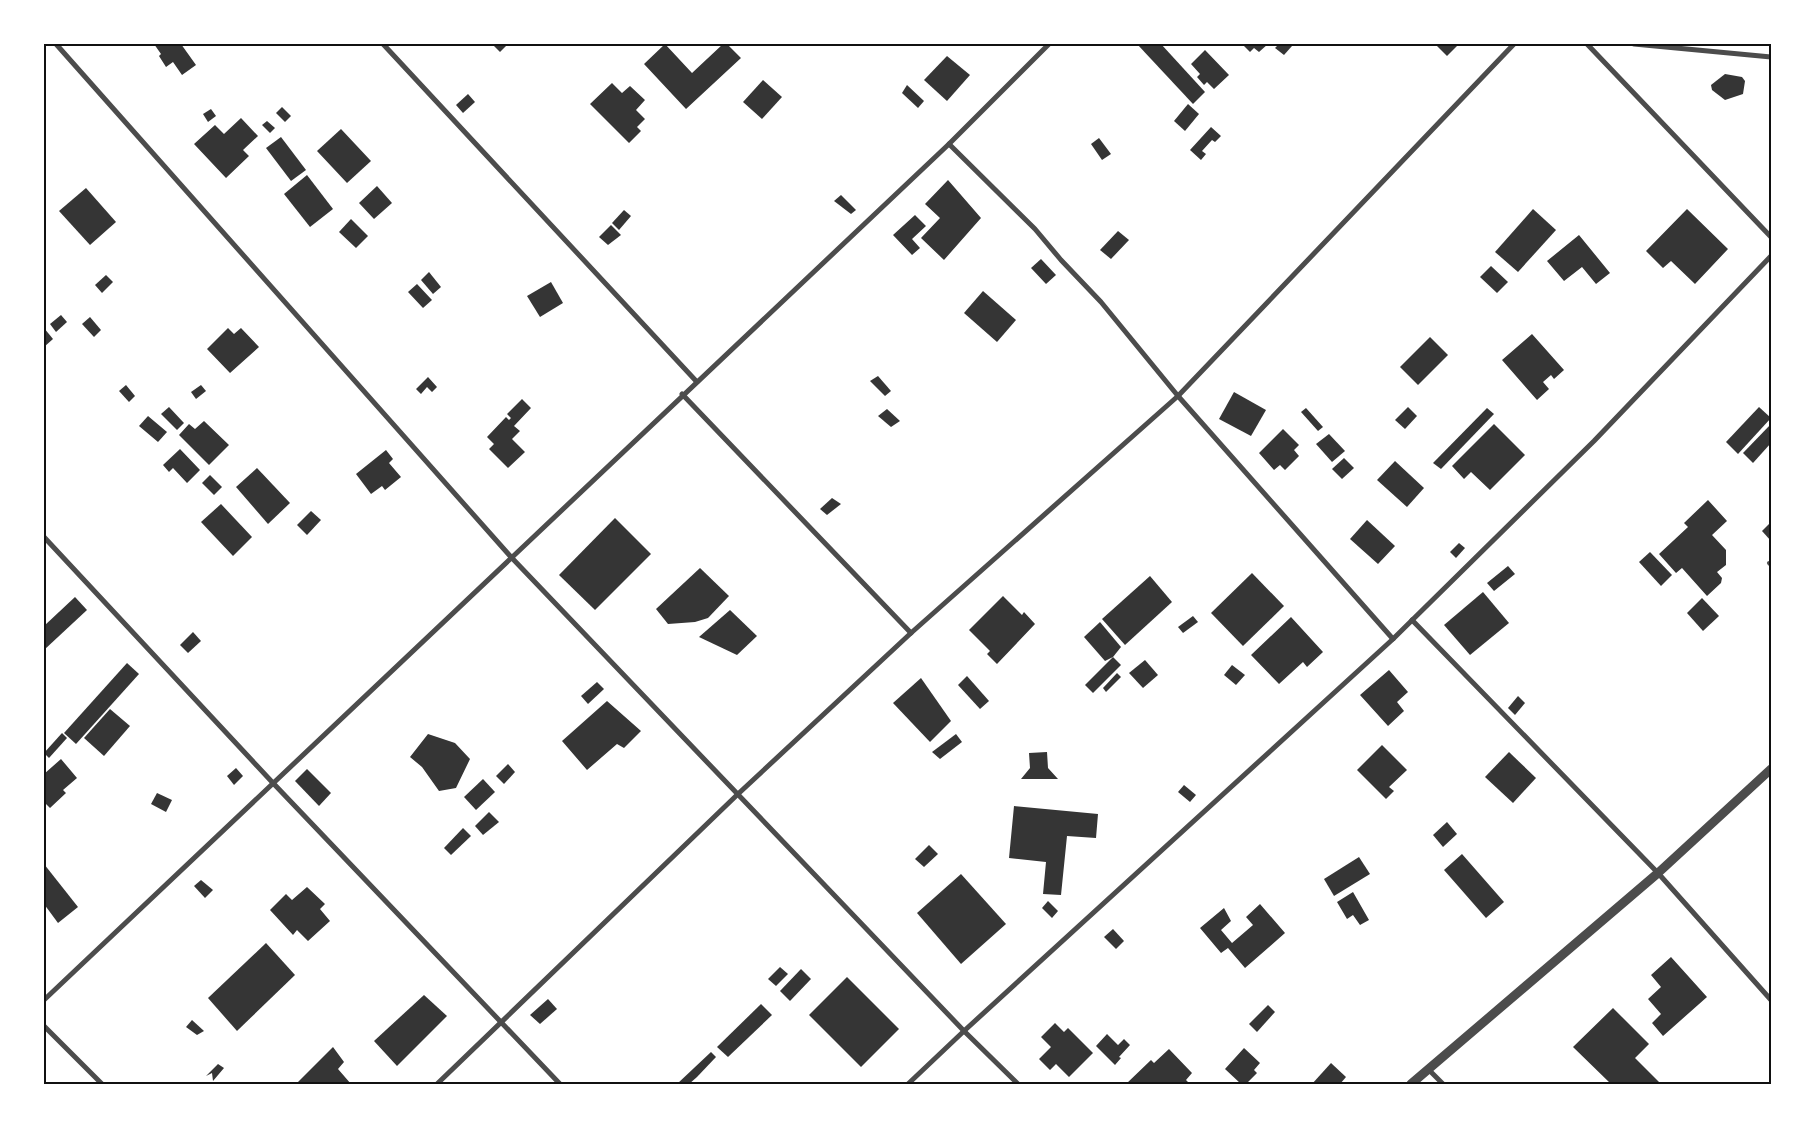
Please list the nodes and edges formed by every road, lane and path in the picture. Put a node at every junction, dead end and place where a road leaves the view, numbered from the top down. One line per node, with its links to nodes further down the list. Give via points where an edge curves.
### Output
1 (56, 44): 15 (street)
2 (383, 44): 11 (street)
3 (1048, 44): 8 (street)
4 (1514, 44): 13 (street)
5 (1587, 44): 9 (street)
6 (1634, 44): 7 (street)
7 (1771, 57)
8 (949, 144): 11 (street); 13 (street, via 1035,229 1101,302)
9 (1771, 237)
10 (1771, 256): 16 (street, via 1594,441)
11 (697, 382): 12 (street)
12 (682, 394): 15 (street); 17 (street)
13 (1178, 396): 17 (street); 18 (street)
14 (44, 537): 20 (street)
15 (511, 557): 20 (street); 21 (street)
16 (1412, 620): 18 (street); 22 (street)
17 (912, 633): 21 (street)
18 (1393, 639): 27 (street)
19 (1771, 769): 22 (street)
20 (273, 783): 23 (street); 25 (street)
21 (738, 794): 25 (street); 27 (street)
22 (1658, 873): 24 (street); 28 (street)
23 (44, 1000)
24 (1771, 1000)
25 (501, 1022): 30 (street); 31 (street)
26 (44, 1026): 29 (street)
27 (964, 1031): 32 (street); 33 (street)
28 (1428, 1069): 34 (street); 35 (street)
29 (102, 1084)
30 (437, 1084)
31 (560, 1084)
32 (908, 1084)
33 (1018, 1084)
34 (1411, 1084)
35 (1443, 1084)

